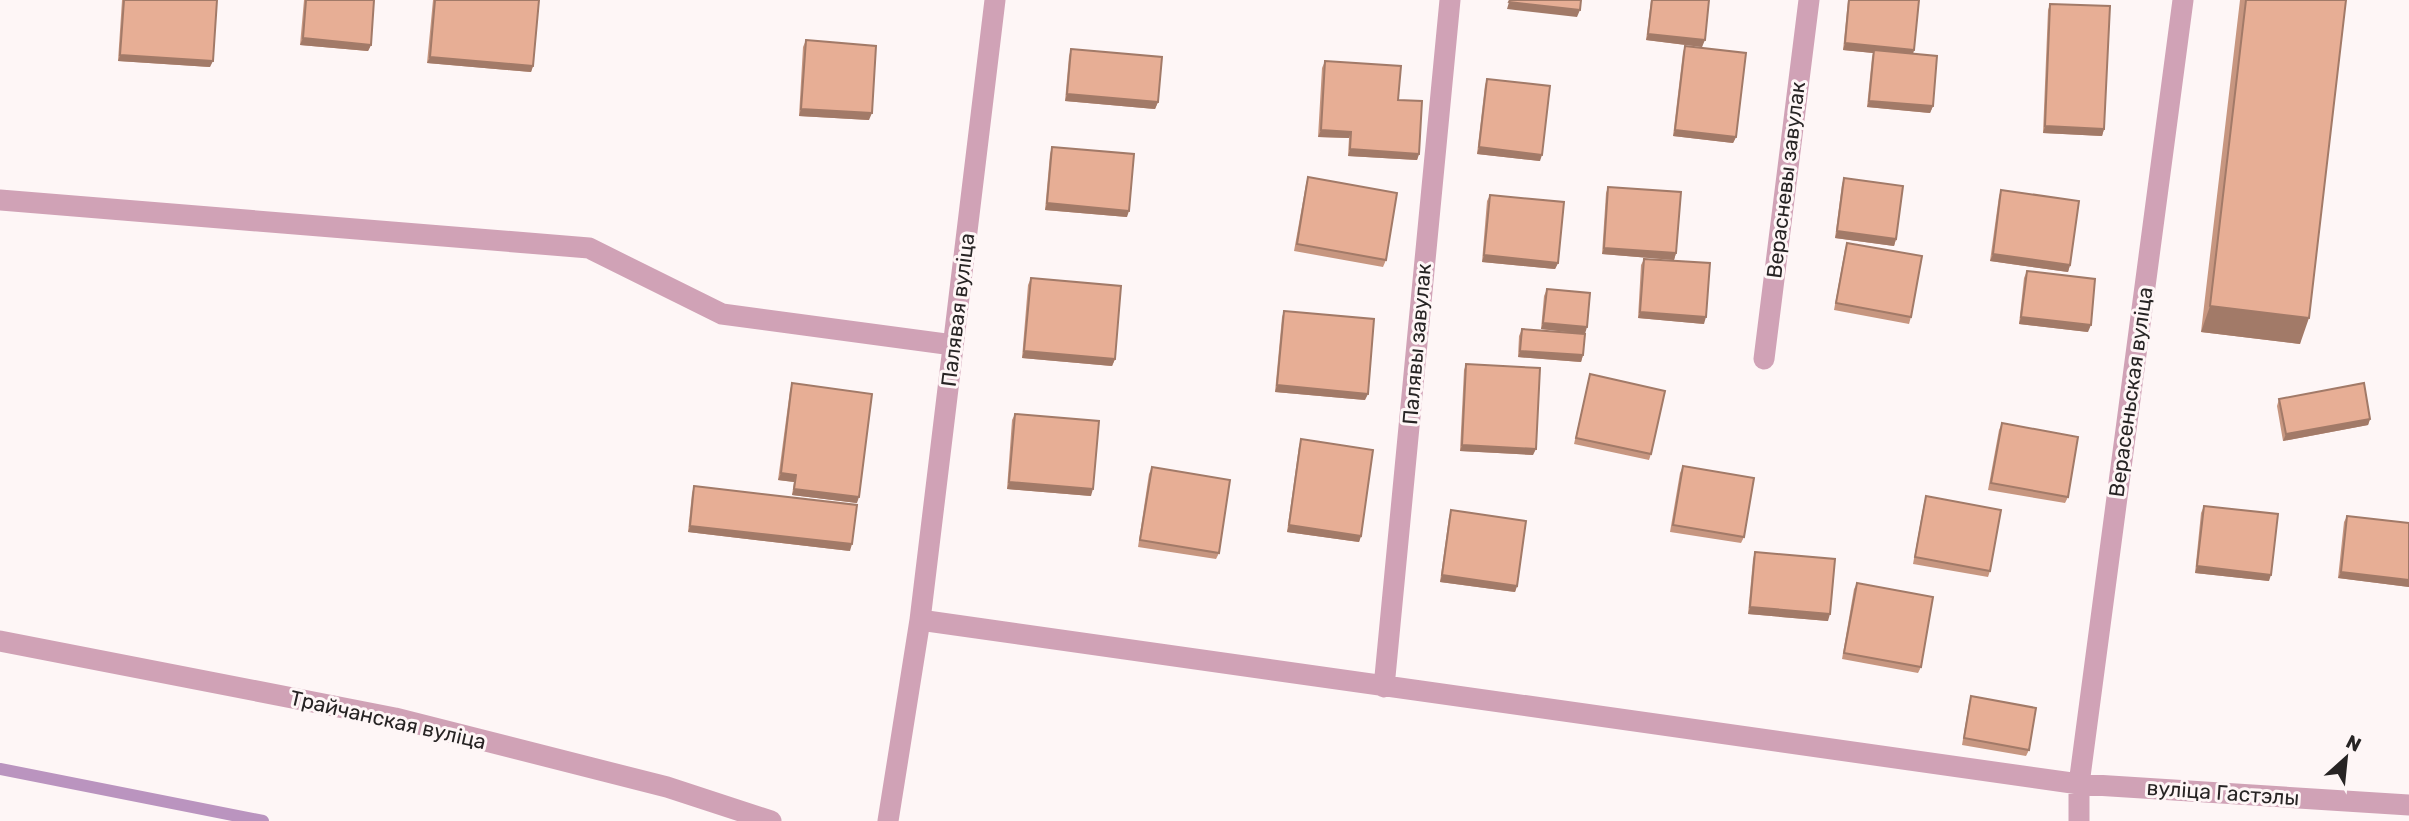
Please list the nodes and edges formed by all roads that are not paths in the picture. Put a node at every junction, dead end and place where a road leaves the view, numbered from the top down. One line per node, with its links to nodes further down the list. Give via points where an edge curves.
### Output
1 (995, 0): 6 (street, Палявая вуліца)
2 (1450, 0): 10 (street, Палявы завулак)
3 (1809, 0): 7 (street, Верасневы завулак)
4 (2183, 0): 11 (street, Верасеньская вуліца)
5 (0, 200): 6 (street, via 589,248 722,314)
6 (953, 345): 8 (street, Палявая вуліца)
7 (1764, 359)
8 (920, 620): 10 (street, вуліца Гастэлы); 14 (street, Палявая вуліца)
9 (0, 641): 13 (street, Трайчанская вуліца, via 395,719 667,787)
10 (1384, 687): 11 (street, вуліца Гастэлы)
11 (2079, 784): 12 (street, вуліца Гастэлы); 15 (street, Верасеньская вуліца)
12 (2409, 805)
13 (771, 821)
14 (888, 821)
15 (2079, 821)

